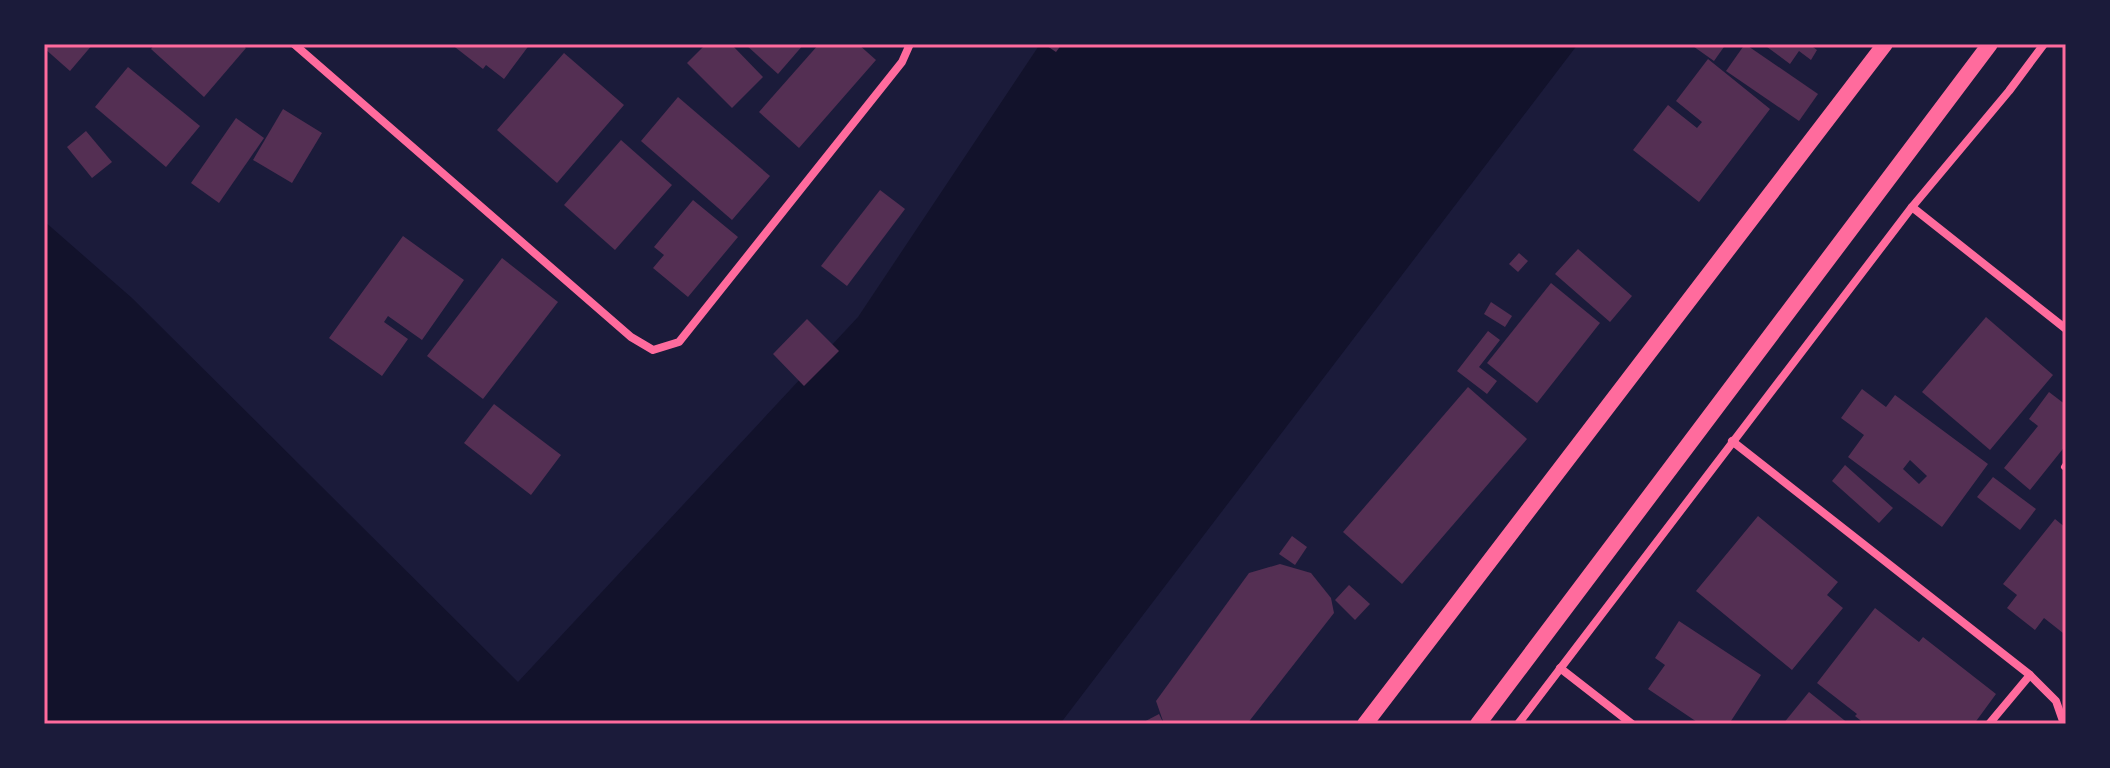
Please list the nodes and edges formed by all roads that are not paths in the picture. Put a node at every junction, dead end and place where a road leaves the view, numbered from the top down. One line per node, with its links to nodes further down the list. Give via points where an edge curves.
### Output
1 (294, 44): 2 (street, via 631,337 653,350 679,342 902,62)
2 (910, 44)
3 (1885, 44): 11 (main road)
4 (1990, 44): 12 (main road)
5 (2044, 44): 6 (street)
6 (1912, 207): 7 (street); 8 (street)
7 (2066, 329)
8 (1732, 441): 9 (street); 10 (street)
9 (1560, 668): 13 (street); 14 (street)
10 (2030, 675): 15 (street); 16 (street, via 2056,701)
11 (1365, 724)
12 (1478, 724)
13 (1518, 724)
14 (1632, 724)
15 (1989, 724)
16 (2064, 724)

